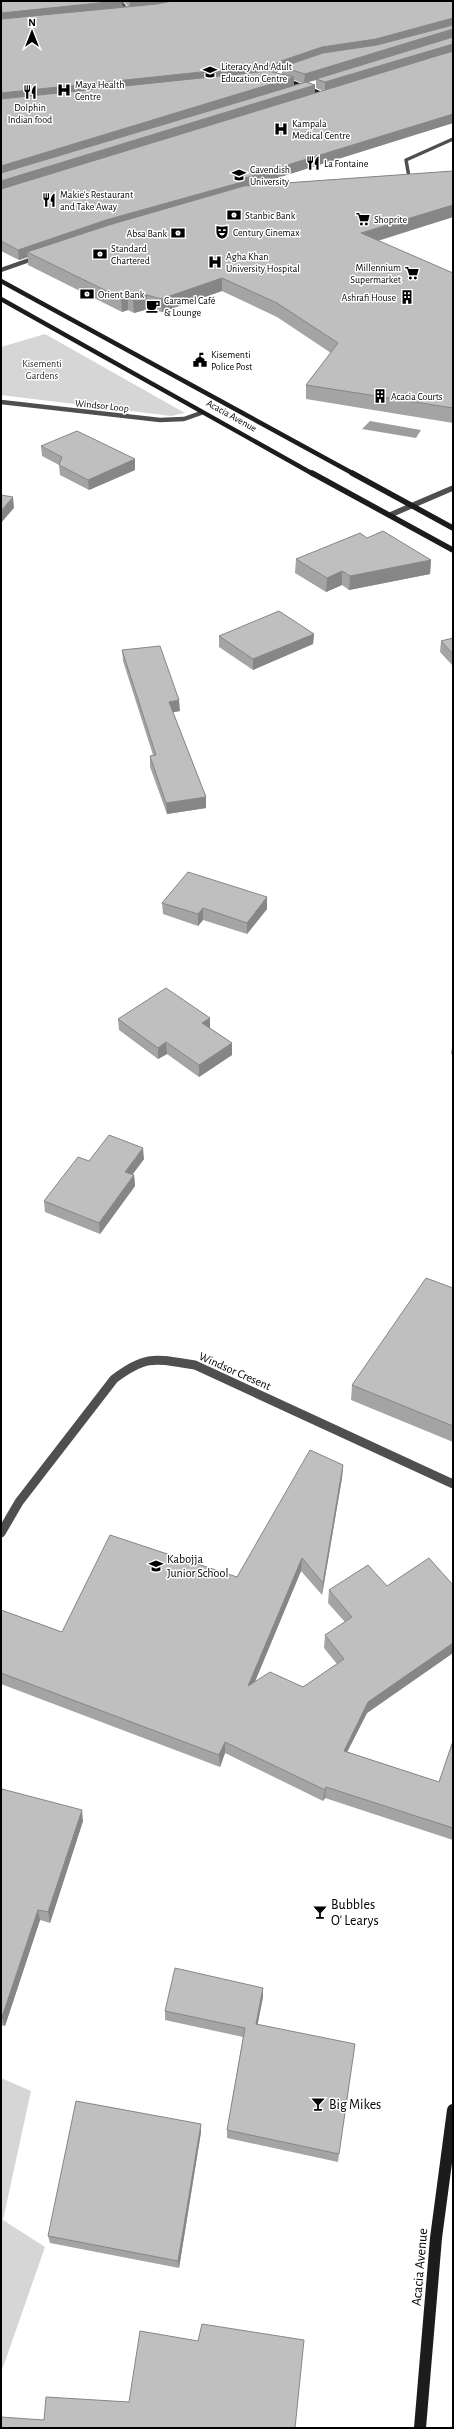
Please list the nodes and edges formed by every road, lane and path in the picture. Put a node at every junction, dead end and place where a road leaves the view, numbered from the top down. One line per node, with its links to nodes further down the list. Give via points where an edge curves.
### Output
1 (120, 1): 3 (street)
2 (136, 11): 3 (street)
3 (129, 12): 4 (street)
4 (123, 13)
5 (277, 77): 6 (main road)
6 (328, 96)
7 (453, 139): 10 (street, via 406,160)
8 (417, 177): 10 (street)
9 (402, 178): 10 (street)
10 (410, 178)
11 (42, 256): 12 (street)
12 (1, 270)
13 (1, 281): 18 (main road, Acacia Avenue)
14 (1, 299): 16 (main road, Acacia Avenue)
15 (1, 402): 16 (street, Windsor Loop, via 160,420 184,420)
16 (201, 413): 19 (main road, Acacia Avenue)
17 (453, 488): 18 (street)
18 (411, 505): 19 (street); 20 (main road, Acacia Avenue)
19 (390, 515): 21 (main road, Acacia Avenue)
20 (453, 528)
21 (453, 550)
22 (453, 1484): 23 (street, Windsor Cresent, via 195,1365 158,1359 134,1364 114,1379 19,1502)
23 (1, 1533)
24 (453, 2110): 25 (main road, Acacia Avenue, via 436,2238)
25 (420, 2428)

